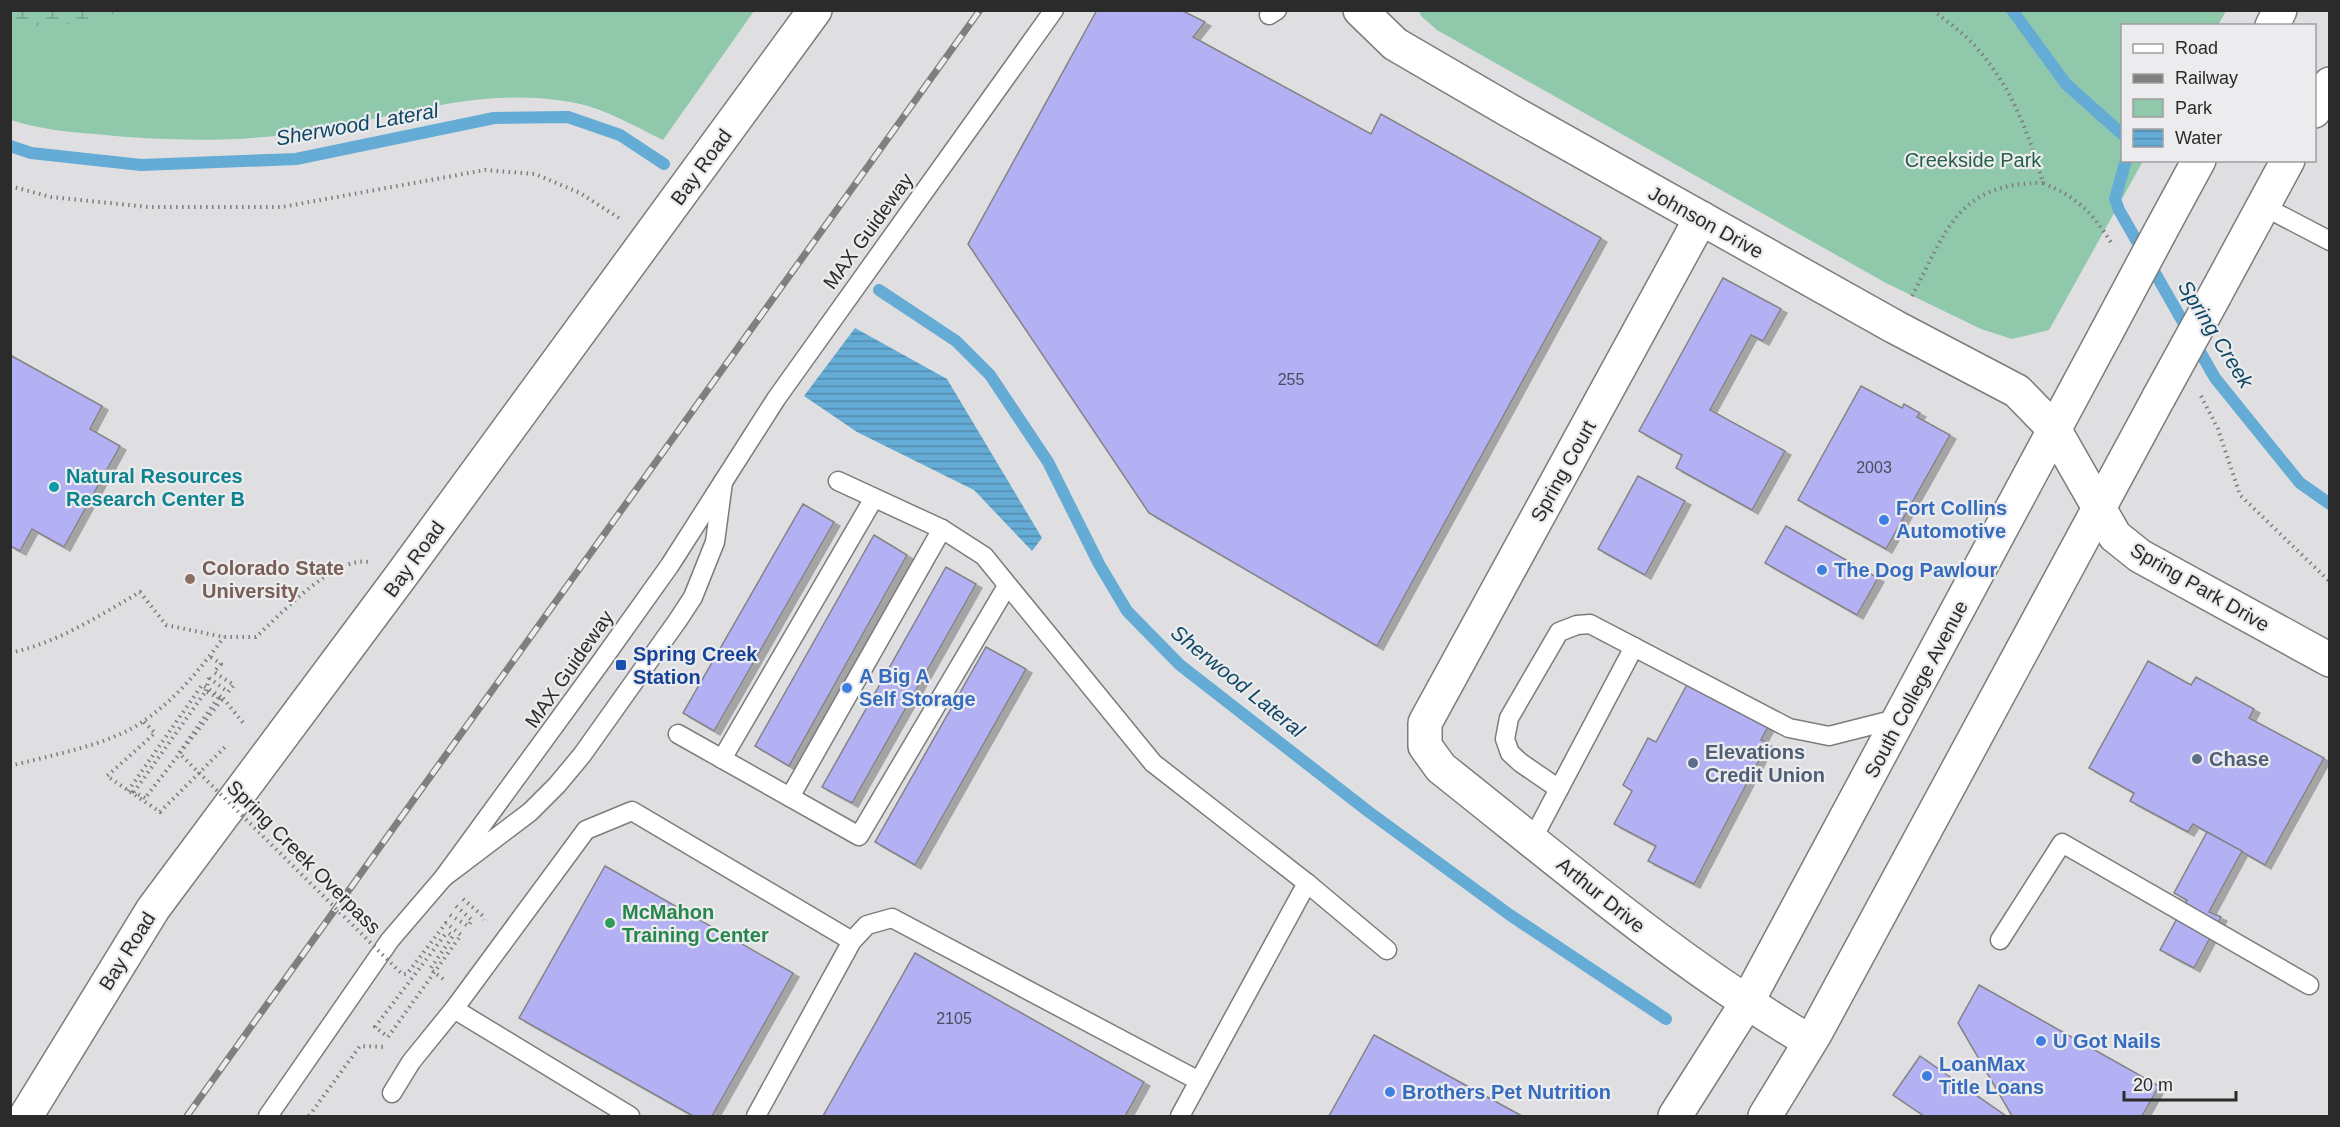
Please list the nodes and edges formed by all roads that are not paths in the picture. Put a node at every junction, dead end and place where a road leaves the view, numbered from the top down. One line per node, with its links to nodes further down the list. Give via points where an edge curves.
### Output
1 (816, 10): 40 (main road, Bay Road, via 153,909)
2 (1054, 10): 15 (lane, MAX Guideway, via 776,399)
3 (1360, 10): 11 (main road, Johnson Drive, via 1395,44)
4 (2280, 10): 5 (main road)
5 (2273, 24)
6 (2330, 84): 7 (main road)
7 (2316, 108)
8 (2198, 162): 13 (main road, South College Avenue, bridge)
9 (2287, 162): 10 (main road)
10 (2263, 206): 12 (lane); 17 (main road, bridge)
11 (1701, 218): 13 (main road, Johnson Drive, via 2017,391); 23 (main road, Spring Court)
12 (2330, 242)
13 (2054, 429): 17 (main road, Spring Park Drive); 22 (main road, South College Avenue)
14 (838, 481): 16 (lane)
15 (723, 482): 29 (lane, MAX Guideway, via 631,620); 29 (lane, MAX Guideway, via 715,542 700,581 678,620 557,785 530,812)
16 (874, 498): 18 (lane); 25 (lane)
17 (2097, 508): 21 (main road, Spring Park Drive, via 2115,536 2140,556); 37 (main road)
18 (942, 529): 19 (lane, via 984,556); 27 (lane)
19 (1007, 586): 27 (lane, via 859,836); 30 (lane, via 1153,763)
20 (1634, 647): 22 (lane, via 1789,728 1829,736); 26 (lane); 26 (lane, via 1590,624 1559,632 1509,718 1505,739 1510,753)
21 (2330, 660)
22 (1902, 717): 35 (main road, South College Avenue)
23 (1425, 723): 28 (main road, Arthur Drive, via 1425,746 1441,768)
24 (678, 734): 25 (lane)
25 (722, 759): 27 (lane)
26 (1559, 789): 28 (lane)
27 (790, 797)
28 (1532, 840): 35 (main road, Arthur Drive, via 1658,941)
29 (444, 877): 41 (lane, MAX Guideway, via 390,940)
30 (1307, 883): 33 (lane); 38 (lane)
31 (2000, 940): 34 (lane, via 2062,843)
32 (852, 941): 36 (lane, via 632,811 586,830); 38 (lane, via 867,925 892,918); 43 (lane)
33 (1387, 950)
34 (2309, 985)
35 (1746, 1004): 37 (main road, Arthur Drive); 45 (main road, South College Avenue)
36 (454, 1009): 39 (lane, via 411,1062); 42 (lane)
37 (1809, 1041): 46 (main road)
38 (1199, 1081): 44 (lane)
39 (392, 1093)
40 (26, 1116)
41 (268, 1116)
42 (630, 1116)
43 (756, 1116)
44 (1180, 1116)
45 (1676, 1116)
46 (1765, 1116)

